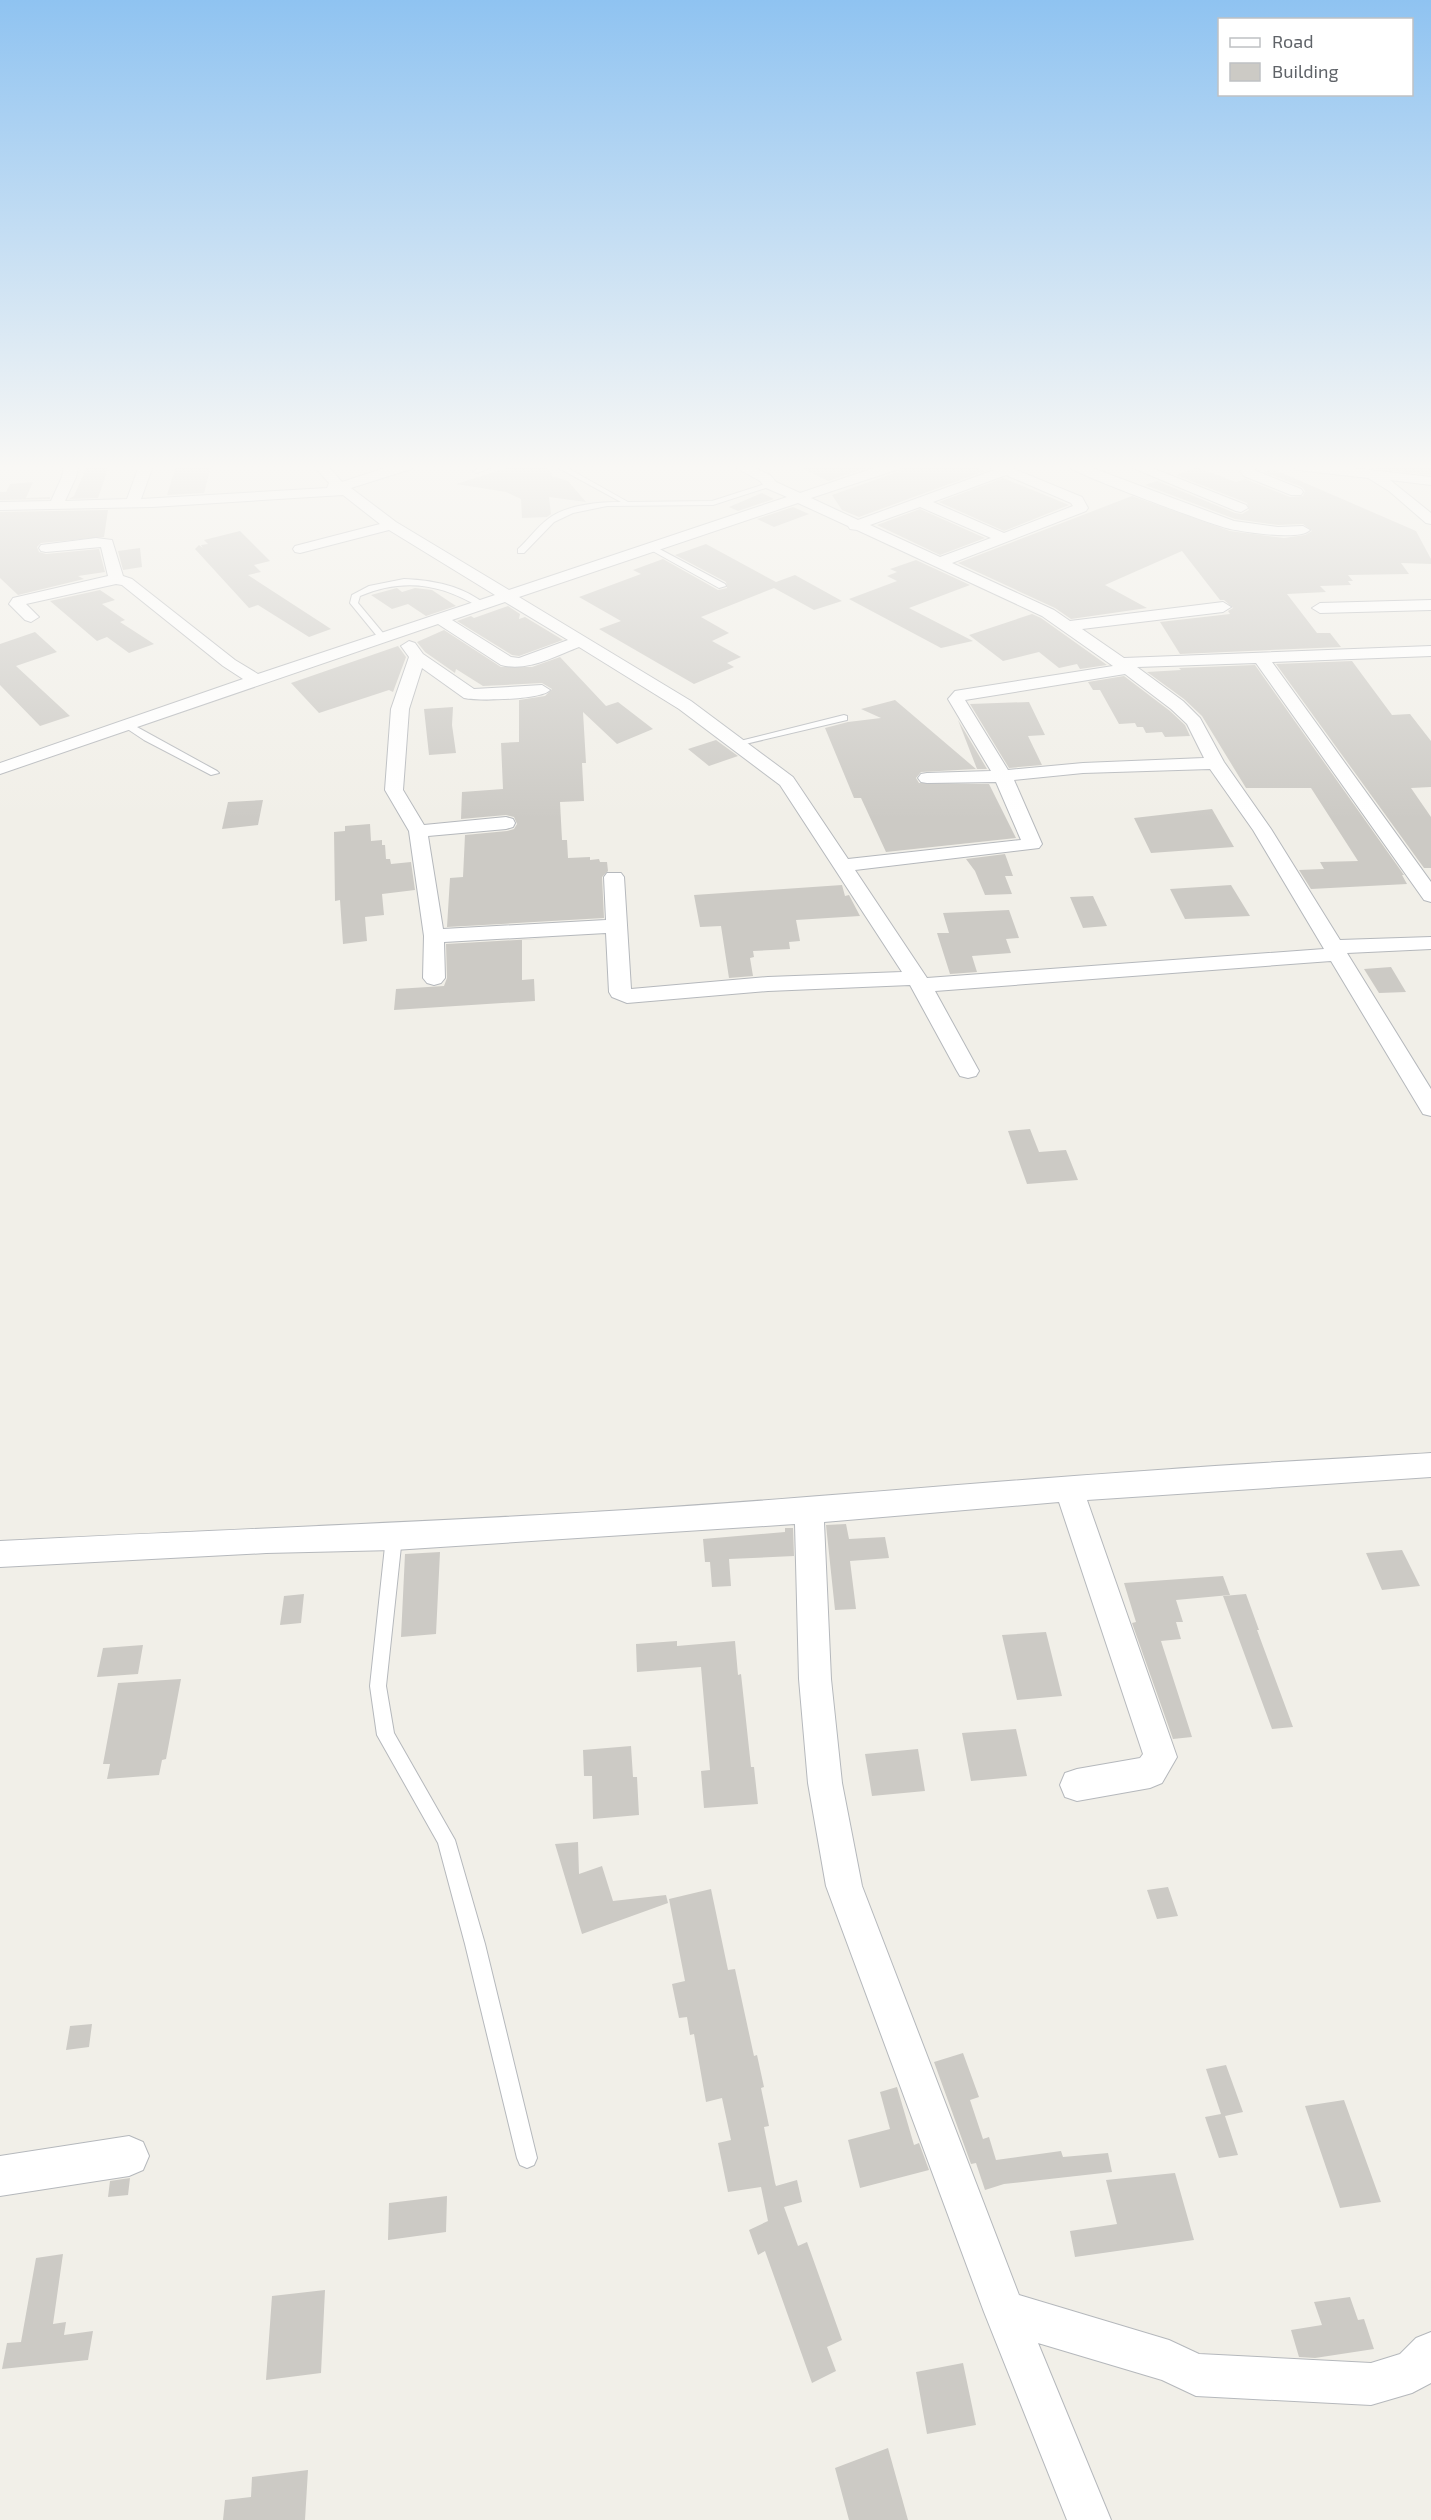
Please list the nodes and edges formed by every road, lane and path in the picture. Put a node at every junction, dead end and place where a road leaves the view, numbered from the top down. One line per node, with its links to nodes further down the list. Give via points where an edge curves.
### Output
1 (96, 584): 15 (street, via 18,601)
2 (129, 584): 25 (street)
3 (397, 584): 19 (lane, via 365,590 356,595 354,603)
4 (437, 584): 11 (lane)
5 (488, 584): 10 (street)
6 (544, 584): 10 (street)
7 (719, 584): 9 (lane)
8 (984, 584): 17 (street)
9 (723, 586)
10 (508, 596): 11 (street); 20 (street)
11 (482, 605): 16 (street)
12 (1431, 605): 14 (street)
13 (1222, 607): 17 (street)
14 (1320, 608)
15 (31, 616)
16 (441, 619): 18 (street); 20 (street, via 513,664)
17 (1067, 626): 24 (street)
18 (401, 633): 19 (street); 22 (street)
19 (384, 639): 25 (street)
20 (581, 641): 29 (street, via 685,705)
21 (1431, 651): 23 (street)
22 (417, 657): 26 (street, via 470,694); 36 (street, via 400,709 394,790)
23 (1260, 657): 24 (street); 39 (street)
24 (1124, 666): 30 (street, via 1194,722); 33 (street, via 996,688 956,699)
25 (256, 680): 28 (street)
26 (542, 690)
27 (844, 718): 29 (lane)
28 (126, 724): 31 (street); 32 (lane)
29 (736, 743): 37 (street, via 788,781)
30 (1215, 763): 33 (street, via 1083,768); 43 (street, via 1262,829)
31 (0, 770)
32 (214, 773)
33 (1003, 776): 34 (street); 37 (street, via 1032,844)
34 (927, 778)
35 (506, 823): 36 (street)
36 (418, 831): 41 (street)
37 (843, 865): 45 (street)
38 (614, 877): 40 (street)
39 (1431, 896)
40 (615, 926): 41 (street); 45 (street, via 620,992 627,996 768,984)
41 (434, 936): 44 (street)
42 (1431, 943): 43 (street)
43 (1335, 951): 45 (street); 47 (street)
44 (434, 978)
45 (919, 982): 46 (street)
46 (968, 1071)
47 (1431, 1108)
48 (1431, 1465): 49 (street)
49 (1069, 1489): 50 (street); 53 (street, via 1160,1757 1150,1772)
50 (809, 1511): 51 (street); 57 (street, via 815,1679 825,1784 844,1886)
51 (394, 1537): 52 (street); 55 (lane, via 378,1686 386,1735 446,1840)
52 (0, 1554)
53 (1077, 1785)
54 (129, 2156): 56 (street)
55 (527, 2158)
56 (0, 2176)
57 (1005, 2312): 58 (street, via 1168,2361 1196,2376 1371,2384 1412,2372); 59 (street)
58 (1431, 2353)
59 (1089, 2520)

